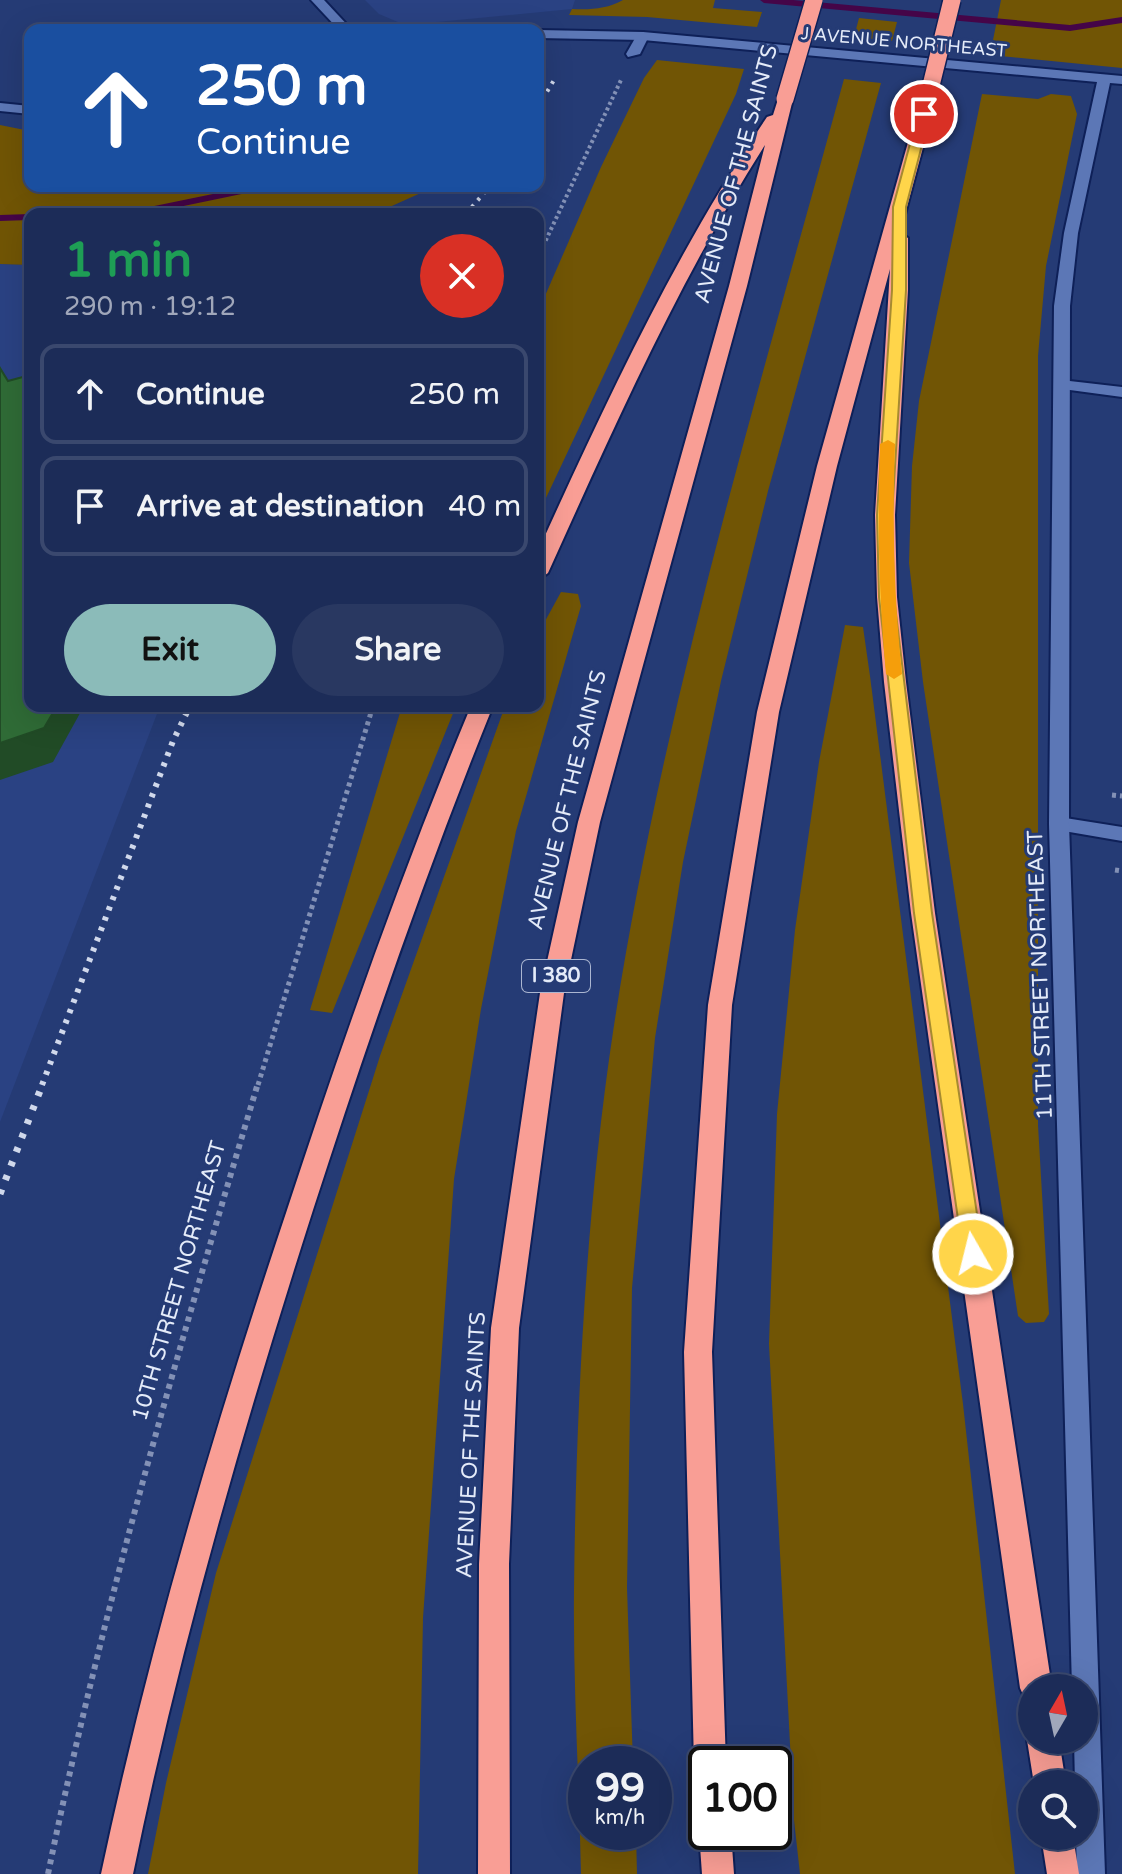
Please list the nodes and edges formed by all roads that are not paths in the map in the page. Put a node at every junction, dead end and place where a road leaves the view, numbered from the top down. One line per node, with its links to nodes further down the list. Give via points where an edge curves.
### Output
1 (317, 0): 4 (street)
2 (814, 0): 9 (highway, AVENUE OF THE SAINTS / I 380, bridge)
3 (952, 0): 12 (highway, bridge)
4 (340, 24)
5 (544, 34): 6 (street, J AVENUE NORTHEAST)
6 (643, 36): 7 (street); 8 (street, J AVENUE NORTHEAST)
7 (633, 54)
8 (1113, 79): 13 (street, 11TH STREET NORTHEAST, via 1071,233 1062,306)
9 (784, 102): 15 (highway, via 715,212 636,357); 24 (highway, AVENUE OF THE SAINTS / I 380, via 589,822 552,993 505,1328 494,1564)
10 (0, 107): 11 (street)
11 (24, 109)
12 (900, 207): 19 (highway, via 885,502 887,597 923,913); 20 (highway, via 827,466 768,712 720,1005 698,1352)
13 (1061, 385): 14 (street); 17 (street, 11TH STREET NORTHEAST)
14 (1122, 392)
15 (544, 560)
16 (479, 712): 23 (highway, via 366,1009 244,1378 139,1761)
17 (1059, 824): 18 (street); 27 (street, 11TH STREET NORTHEAST)
18 (1122, 834)
19 (1034, 1674)
20 (709, 1746)
21 (716, 1850): 25 (highway)
22 (1059, 1850): 26 (highway)
23 (117, 1874)
24 (494, 1874)
25 (718, 1874)
26 (1063, 1874)
27 (1091, 1874)

